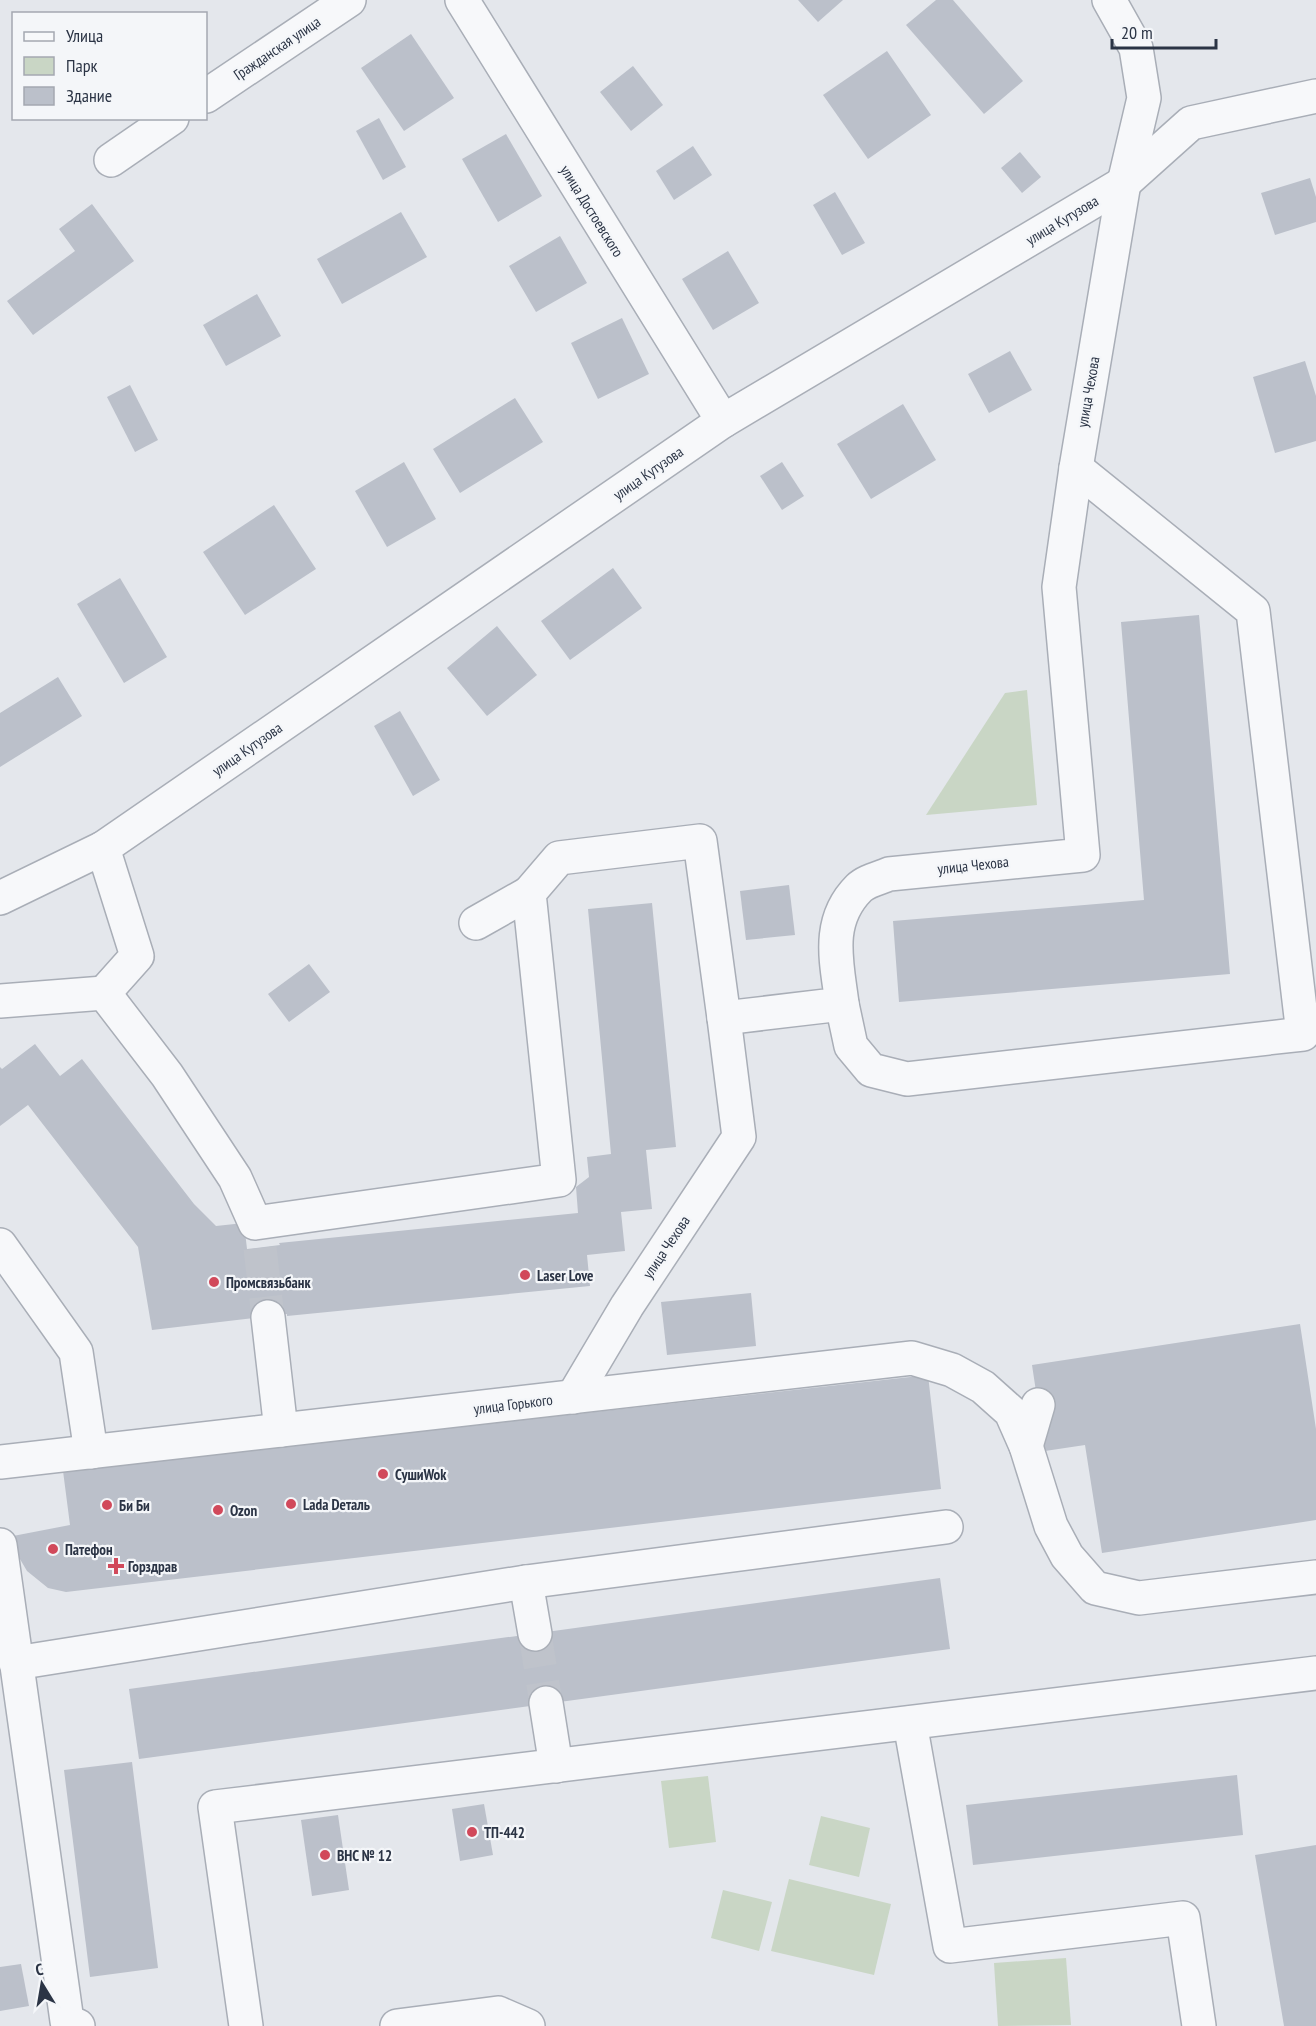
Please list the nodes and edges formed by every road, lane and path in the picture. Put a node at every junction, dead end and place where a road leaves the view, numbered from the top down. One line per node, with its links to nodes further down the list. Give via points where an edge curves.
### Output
1 (349, 0): 4 (street, Гражданская улица)
2 (462, 0): 9 (street, улица Достоевского)
3 (1109, 0): 8 (street, улица Чехова, via 1136,48 1144,98)
4 (207, 95)
5 (1316, 96): 8 (street, улица Кутузова, via 1191,123)
6 (169, 120): 7 (street)
7 (111, 160)
8 (1124, 183): 9 (street, улица Кутузова); 10 (street, улица Чехова)
9 (723, 421): 11 (street, улица Кутузова)
10 (1076, 468): 17 (street, улица Чехова, via 1059,587 1083,855 889,874 860,887 843,911 834,940); 17 (street, via 1253,611 1303,1034 907,1079 871,1070 851,1046)
11 (103, 848): 13 (street, улица Кутузова); 15 (street, via 137,956)
12 (529, 893): 14 (street); 15 (street, via 559,1180 258,1235 236,1178); 18 (street, улица Чехова, via 559,858 700,841)
13 (0, 898)
14 (476, 923)
15 (104, 993): 16 (street)
16 (0, 1001)
17 (842, 1004): 18 (street)
18 (724, 1018): 21 (street, улица Чехова, via 739,1137 627,1306)
19 (0, 1245): 23 (street, via 76,1352)
20 (268, 1317): 22 (street)
21 (573, 1397): 22 (street, улица Горького); 27 (street, улица Горького, via 912,1359 952,1371 1024,1408 1026,1446 1051,1526 1067,1556 1095,1588 1139,1598)
22 (281, 1430): 23 (street, улица Горького)
23 (91, 1452): 24 (street, улица Горького)
24 (0, 1462)
25 (946, 1527): 28 (street)
26 (0, 1545): 30 (street)
27 (1316, 1577)
28 (526, 1582): 29 (street); 30 (street)
29 (535, 1634)
30 (16, 1663): 35 (street)
31 (1316, 1673): 33 (street)
32 (546, 1703): 34 (street)
33 (910, 1723): 34 (street); 39 (street, via 950,1946 1183,1917)
34 (556, 1766): 36 (street, via 215,1807)
35 (71, 2024)
36 (246, 2026)
37 (397, 2026): 38 (street, via 498,2013)
38 (528, 2026)
39 (1199, 2026)

